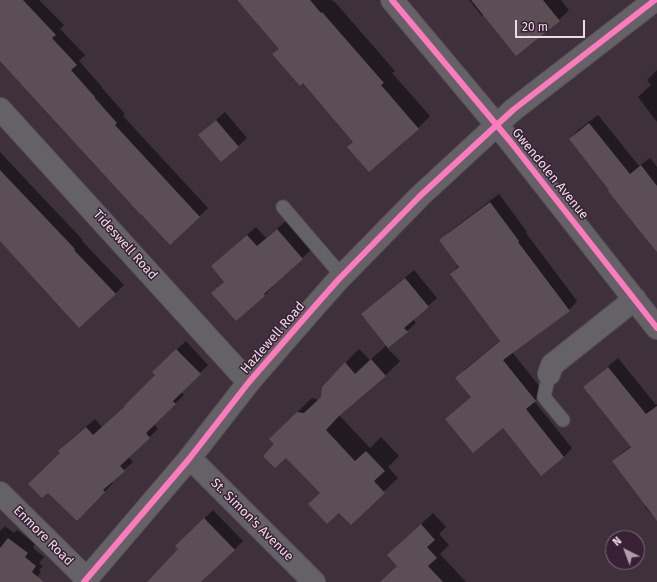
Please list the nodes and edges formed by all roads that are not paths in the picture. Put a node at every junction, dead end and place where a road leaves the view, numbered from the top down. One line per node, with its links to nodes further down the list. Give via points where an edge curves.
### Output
1 (392, 0): 4 (street, Gwendolen Avenue)
2 (655, 0): 4 (street, Hazlewell Road)
3 (0, 108): 10 (street, Tideswell Road)
4 (496, 124): 6 (street, Hazlewell Road, via 420,196); 7 (street, Gwendolen Avenue)
5 (283, 207): 6 (lane)
6 (342, 276): 10 (street, Hazlewell Road)
7 (635, 299): 8 (street, Gwendolen Avenue); 9 (street, via 552,364)
8 (657, 328)
9 (549, 374): 11 (lane, via 544,397)
10 (249, 382): 12 (street, Hazlewell Road)
11 (563, 420)
12 (189, 459): 14 (street, Hazlewell Road); 15 (street, St. Simon's Avenue)
13 (0, 493): 14 (street, Enmore Road)
14 (85, 581)
15 (314, 582)

